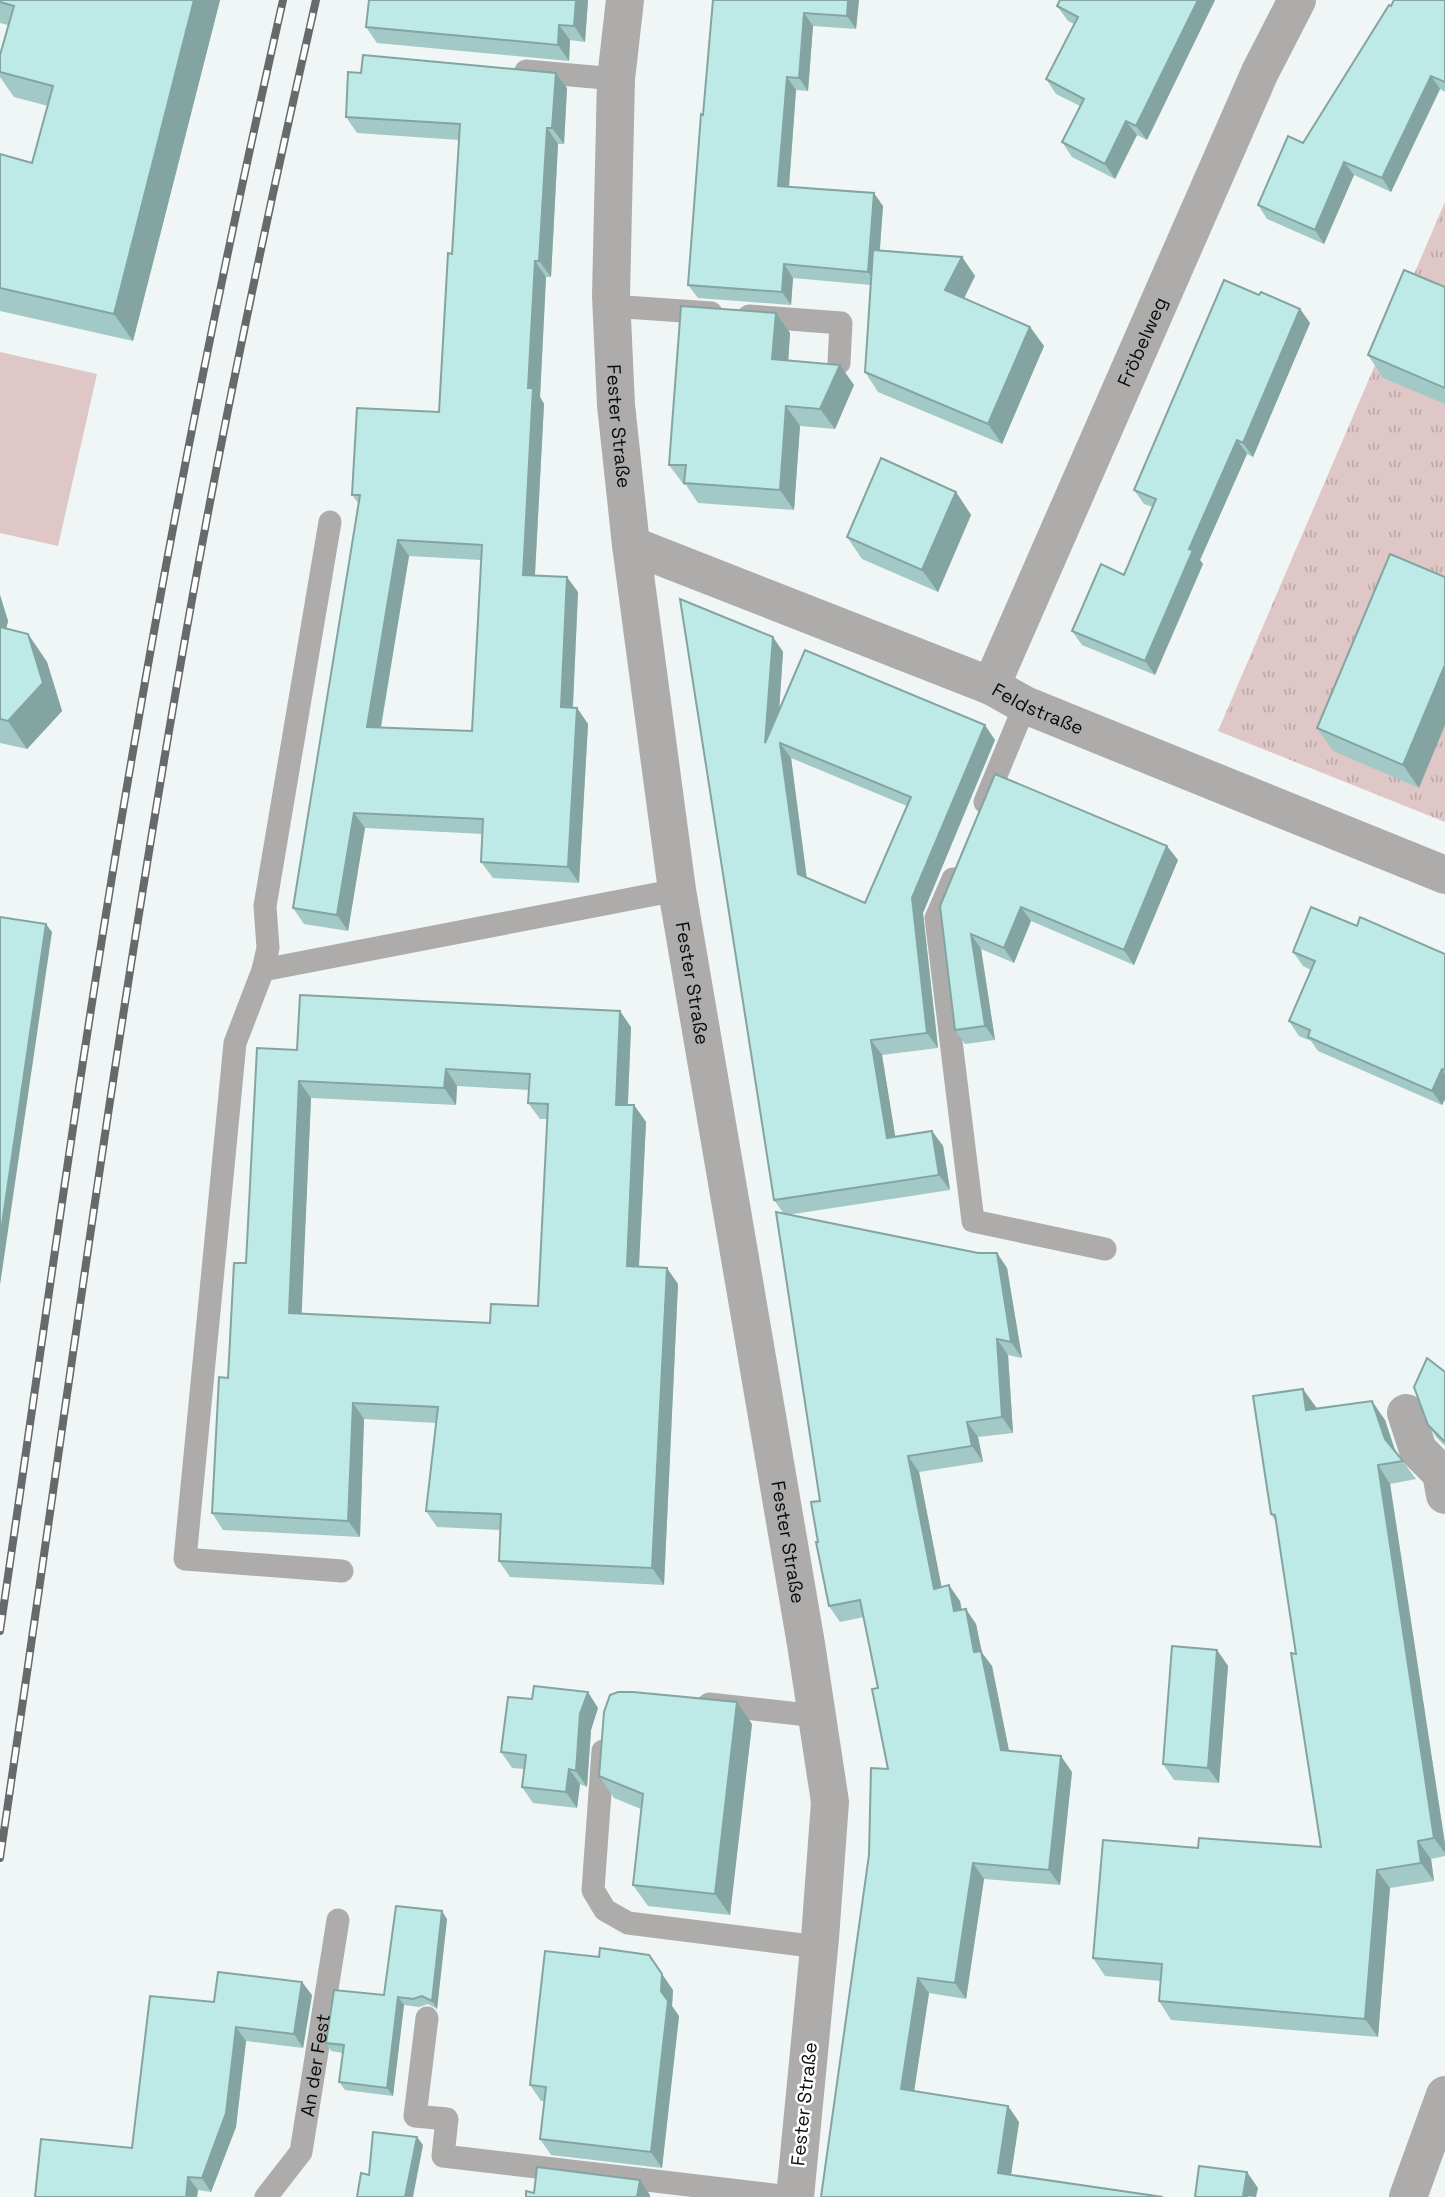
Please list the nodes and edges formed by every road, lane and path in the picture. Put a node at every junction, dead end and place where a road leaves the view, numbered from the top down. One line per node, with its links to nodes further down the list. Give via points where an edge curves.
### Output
1 (625, 0): 4 (street, Fester Straße)
2 (1297, 0): 9 (street, Fröbelweg, via 1260,72)
3 (506, 69): 4 (lane)
4 (617, 79): 5 (street, Fester Straße)
5 (611, 306): 6 (lane, via 841,323); 8 (street, Fester Straße)
6 (839, 363)
7 (330, 522): 15 (lane, via 265,906 268,948)
8 (631, 545): 9 (street, Feldstraße); 14 (street, Fester Straße)
9 (991, 686): 10 (street, Feldstraße)
10 (1025, 705): 11 (lane); 13 (street, Feldstraße)
11 (978, 818)
12 (962, 855): 16 (lane, via 936,918 972,1221)
13 (1445, 875)
14 (677, 890): 15 (lane); 21 (street, Fester Straße)
15 (263, 970): 19 (lane, via 235,1043 185,1559)
16 (1105, 1249)
17 (1406, 1413): 18 (street, via 1418,1450 1441,1473)
18 (1445, 1495)
19 (342, 1571)
20 (689, 1702): 21 (lane)
21 (817, 1716): 24 (street, Fester Straße, via 830,1802)
22 (605, 1731): 24 (lane, via 593,1890 605,1910 628,1923)
23 (338, 1920): 27 (lane, An der Fest, via 301,2152)
24 (819, 1947): 28 (street, Fester Straße)
25 (427, 2018): 28 (lane, via 415,2116 447,2119 443,2156)
26 (1445, 2095): 29 (street)
27 (265, 2197)
28 (793, 2197)
29 (1408, 2197)

